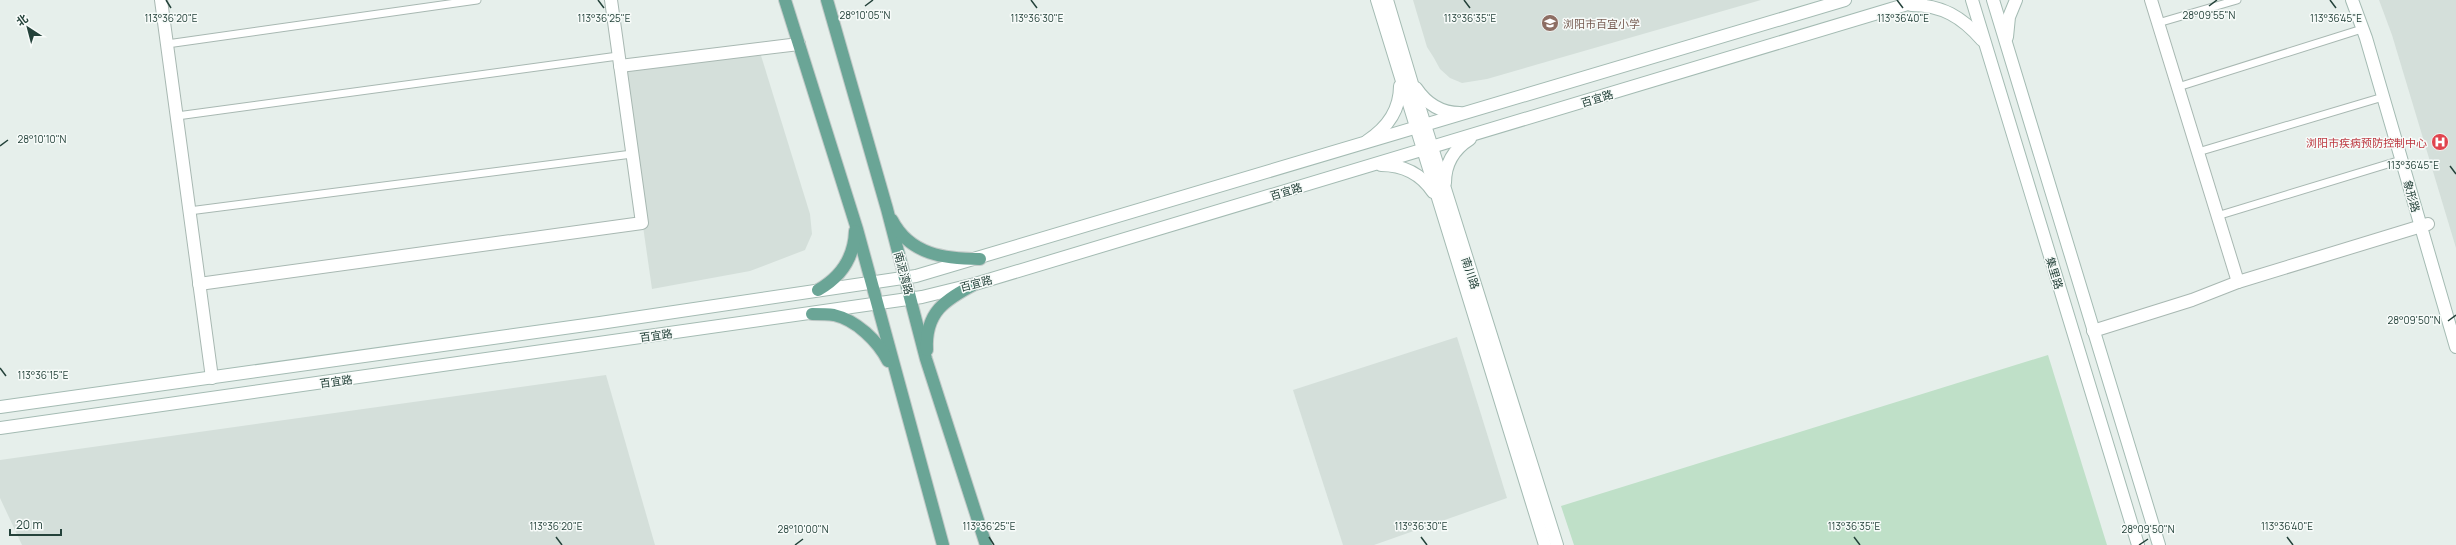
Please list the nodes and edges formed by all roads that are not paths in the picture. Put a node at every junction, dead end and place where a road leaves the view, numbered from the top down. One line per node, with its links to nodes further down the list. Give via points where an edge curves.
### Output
1 (161, 0): 21 (street)
2 (477, 0): 21 (lane)
3 (611, 0): 24 (street)
4 (785, 0): 22 (main road)
5 (827, 0): 39 (main road, 南泥湾路)
6 (1377, 0): 25 (street, 南川路)
7 (1387, 0): 25 (street, 南川路)
8 (1845, 0): 28 (street, 百宜路)
9 (1921, 0): 17 (street, 百宜路)
10 (1972, 0): 20 (street, 集里路)
11 (1993, 0): 23 (street, 集里路)
12 (2016, 0): 23 (street, via 2009,17)
13 (2151, 0): 18 (street)
14 (2237, 0): 18 (lane)
15 (2352, 0): 19 (street, 象形路)
16 (2360, 0): 43 (street, 象形路, via 2373,36)
17 (1904, 5): 20 (street, via 1937,6 1950,12 1963,19); 31 (street, 百宜路)
18 (2158, 23): 26 (street)
19 (2362, 29): 26 (lane); 27 (street, 象形路)
20 (1985, 43): 66 (street, 集里路)
21 (167, 44): 29 (street)
22 (799, 44): 24 (street); 42 (main road)
23 (2008, 51): 55 (street, 集里路)
24 (619, 61): 29 (lane); 35 (street)
25 (1405, 79): 28 (street, via 1436,108 1446,112); 30 (street, 南川路); 32 (street, via 1397,108 1390,120)
26 (2178, 87): 34 (street)
27 (2383, 97): 34 (lane); 36 (street, 象形路)
28 (1469, 113): 30 (street, 百宜路)
29 (177, 116): 40 (street)
30 (1420, 128): 32 (street, 百宜路); 33 (street, 南川路)
31 (1475, 135): 33 (street, 百宜路); 38 (street, via 1452,156)
32 (1360, 146): 44 (street, 百宜路)
33 (1427, 149): 37 (street, 百宜路); 38 (street, 南川路)
34 (2198, 152): 41 (street)
35 (632, 154): 40 (lane); 48 (street, via 642,223)
36 (2401, 160): 41 (lane); 43 (street, 象形路)
37 (1372, 166): 38 (street, via 1399,167 1412,172); 49 (street, 百宜路)
38 (1441, 195): 64 (street, 南川路); 65 (street, 南川路)
39 (887, 209): 44 (main road, via 894,224 905,237 926,252 949,258); 45 (main road, 南泥湾路)
40 (189, 211): 48 (street)
41 (2217, 216): 46 (street)
42 (855, 223): 47 (main road); 50 (main road, via 852,252 846,265 829,284)
43 (2425, 225): 46 (street); 54 (street, 象形路); 56 (street, 象形路)
44 (980, 259): 45 (street, 百宜路)
45 (905, 278): 47 (street, 百宜路); 51 (main road, 南泥湾路)
46 (2238, 282): 55 (street, via 2192,300)
47 (871, 283): 50 (street, 百宜路); 52 (main road)
48 (199, 284): 59 (street)
49 (975, 284): 51 (street, 百宜路); 57 (main road, via 953,296 933,316 928,342)
50 (818, 290): 59 (street, 百宜路)
51 (910, 299): 52 (street, 百宜路); 57 (main road, 南泥湾路)
52 (877, 305): 53 (street, 百宜路); 58 (main road)
53 (812, 314): 58 (main road, via 835,315 862,330 884,354); 61 (street, 百宜路)
54 (2456, 318)
55 (2094, 331): 67 (street, 集里路)
56 (2456, 347)
57 (928, 365): 63 (main road, 南泥湾路)
58 (896, 375): 62 (main road)
59 (212, 378): 60 (street, 百宜路)
60 (0, 407)
61 (0, 428)
62 (943, 545)
63 (986, 545)
64 (1545, 545)
65 (1557, 545)
66 (2138, 545)
67 (2159, 545)

